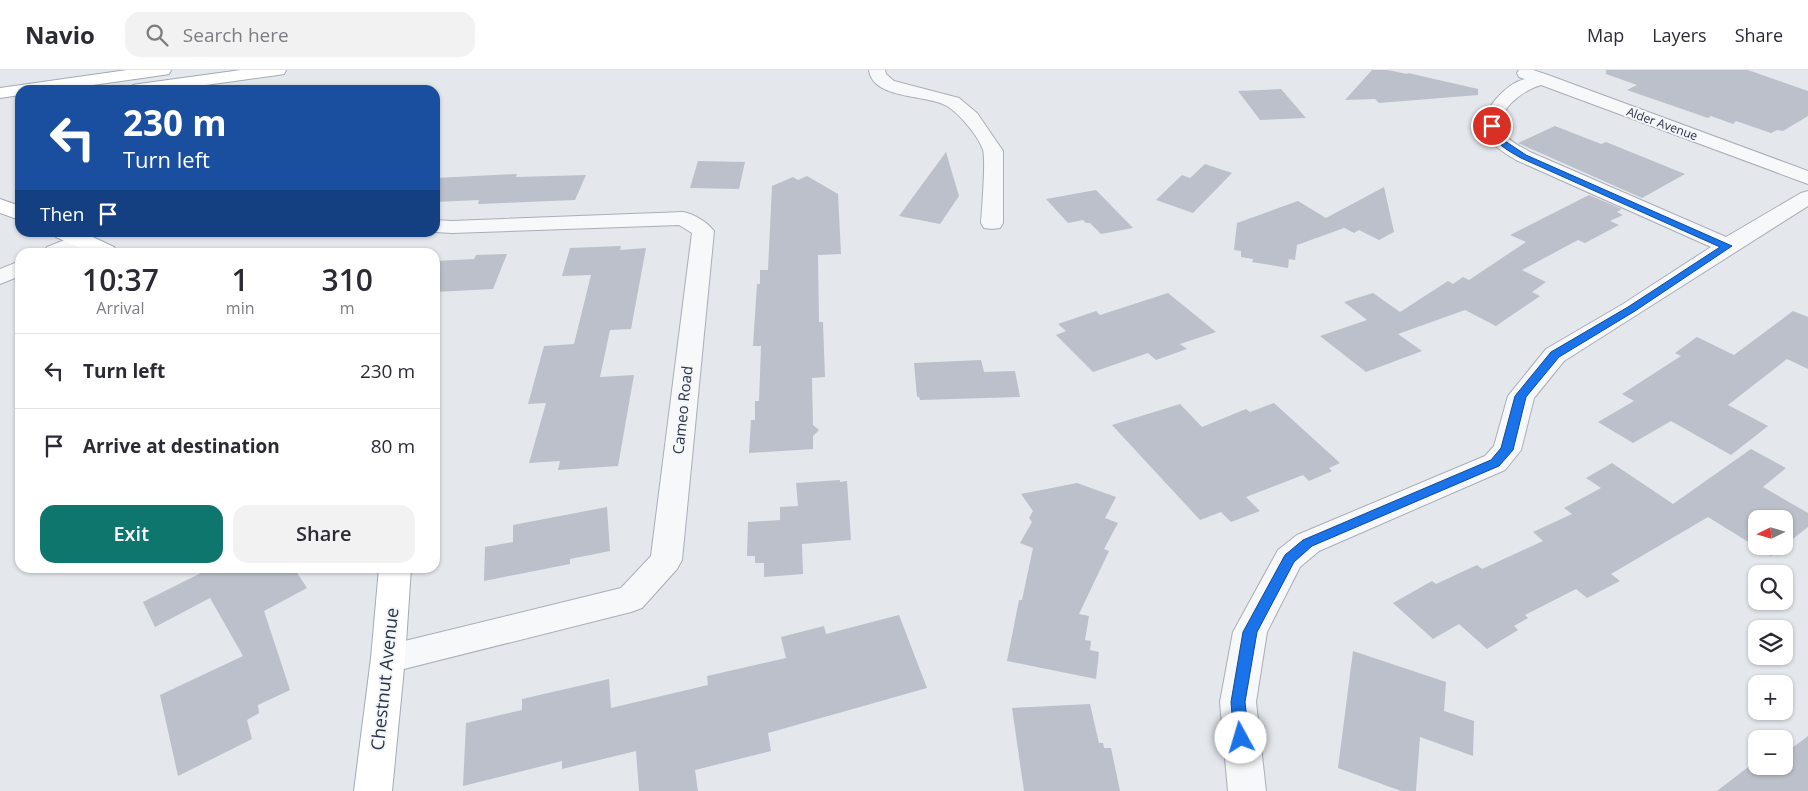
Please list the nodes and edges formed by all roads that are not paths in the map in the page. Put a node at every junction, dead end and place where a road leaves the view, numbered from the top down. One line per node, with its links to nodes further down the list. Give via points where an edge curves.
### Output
1 (163, 70): 5 (main road)
2 (278, 70): 6 (main road)
3 (876, 70): 11 (street, via 888,86 953,102 971,117 993,151)
4 (1530, 73): 7 (street, Alder Avenue); 15 (street, via 1496,113 1492,126 1502,143 1523,156)
5 (93, 85)
6 (171, 85)
7 (1808, 178)
8 (1808, 197): 15 (street)
9 (0, 205): 10 (main road)
10 (15, 212)
11 (992, 223)
12 (440, 226): 21 (street, Cameo Road, via 683,218 703,231 666,560 631,599)
13 (72, 237): 16 (street)
14 (75, 237): 17 (main road)
15 (1727, 246): 23 (street, via 1555,355 1521,396 1507,450 1495,463 1308,543 1289,559 1250,632 1238,702)
16 (60, 248)
17 (98, 248)
18 (15, 270): 19 (street)
19 (0, 277)
20 (395, 573): 21 (main road, Chestnut Avenue)
21 (388, 658): 22 (main road, Chestnut Avenue)
22 (373, 791)
23 (1247, 791)

